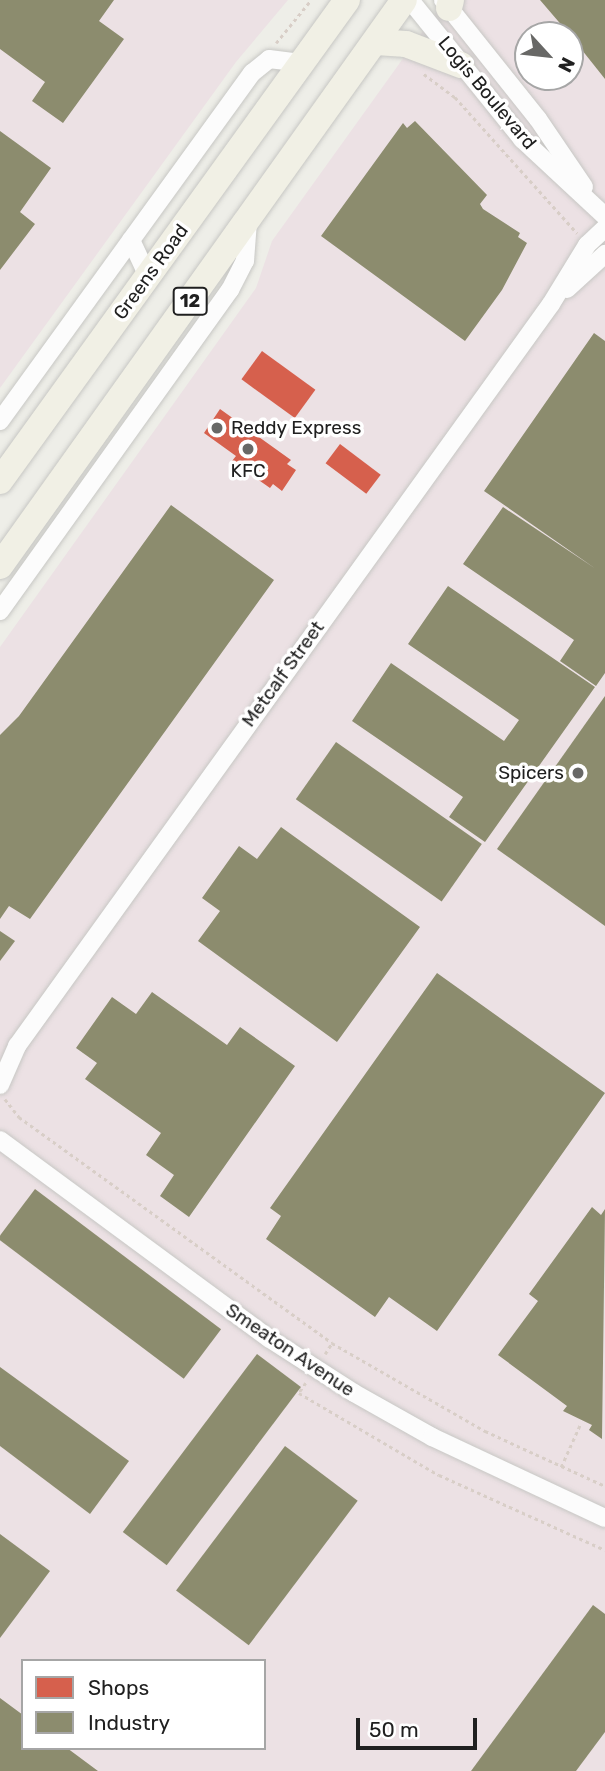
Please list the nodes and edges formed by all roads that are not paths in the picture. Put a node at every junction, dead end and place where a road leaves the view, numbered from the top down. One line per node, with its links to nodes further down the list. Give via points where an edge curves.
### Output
1 (404, 0): 5 (main road, 12)
2 (410, 0): 7 (street, Logis Boulevard)
3 (448, 3): 8 (street, Logis Boulevard, via 538,119)
4 (338, 6): 6 (main road, Greens Road / 12)
5 (376, 42): 7 (main road, via 406,44); 9 (main road, 12)
6 (301, 63): 10 (street, Greens Road, via 280,57 252,72); 12 (main road, Greens Road / 12)
7 (461, 65): 8 (street, Logis Boulevard, via 522,139)
8 (603, 218): 13 (street, Metcalf Street)
9 (248, 221): 16 (main road, 12); 17 (street, via 245,261 230,290)
10 (131, 240): 12 (street); 14 (street, Greens Road)
11 (605, 254): 13 (street, Metcalf Street)
12 (148, 276): 15 (main road, Greens Road / 12)
13 (551, 304): 18 (street, Metcalf Street)
14 (0, 421)
15 (0, 481)
16 (0, 566)
17 (0, 611)
18 (17, 1046): 19 (street, Metcalf Street); 20 (street, Metcalf Street)
19 (0, 1059)
20 (0, 1085)
21 (0, 1140): 22 (street, Smeaton Avenue, via 315,1368 432,1437)
22 (605, 1518)

